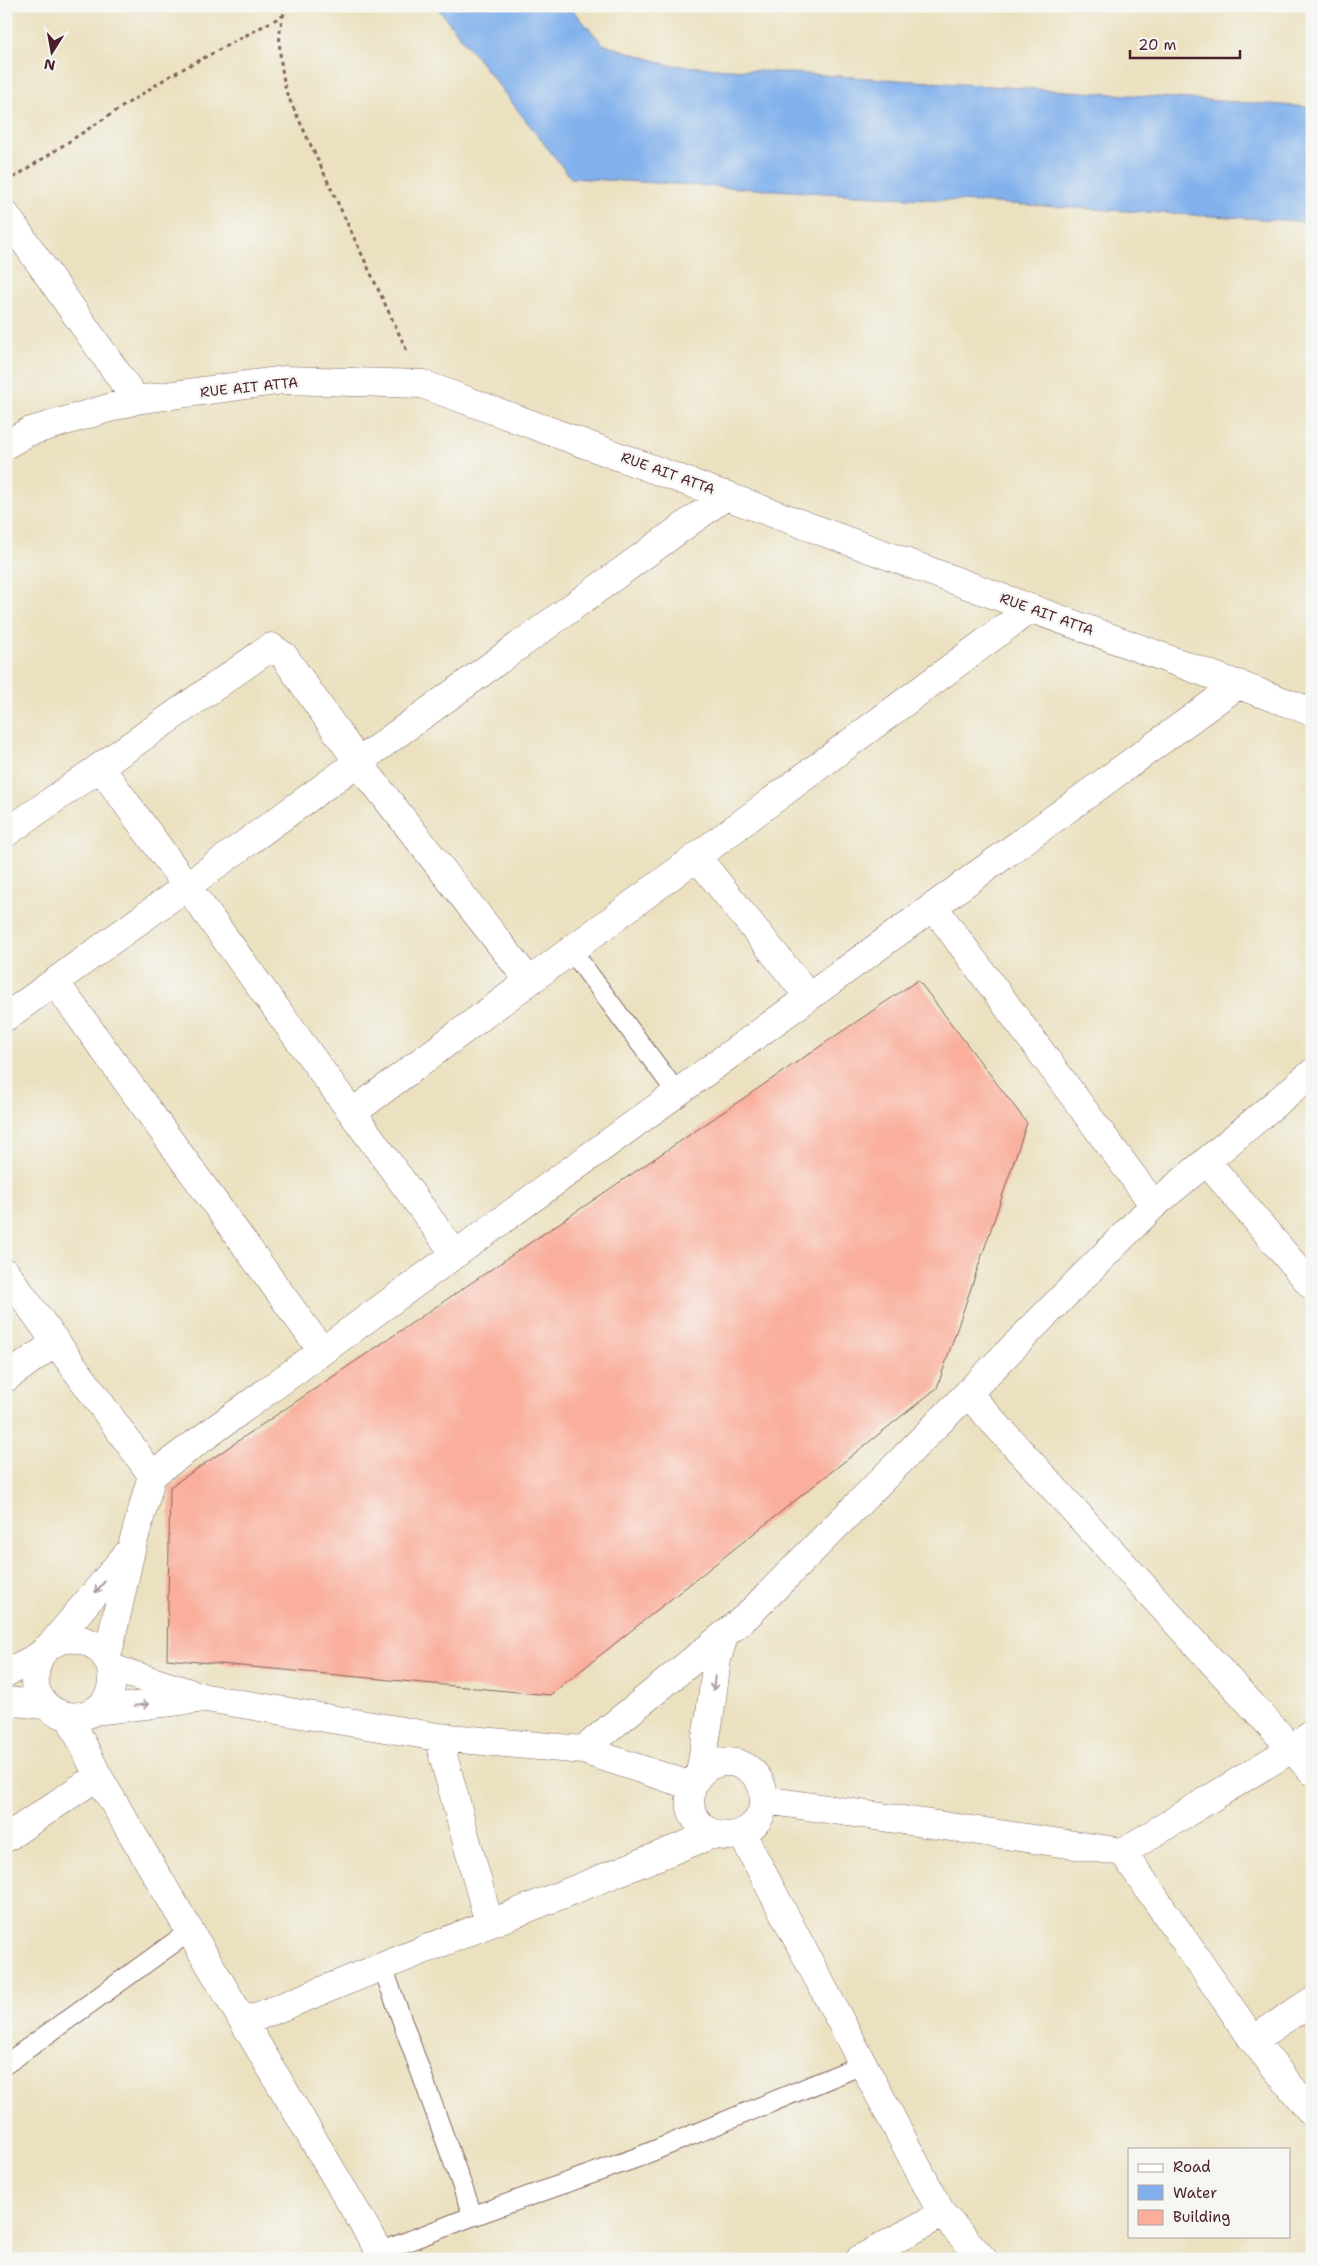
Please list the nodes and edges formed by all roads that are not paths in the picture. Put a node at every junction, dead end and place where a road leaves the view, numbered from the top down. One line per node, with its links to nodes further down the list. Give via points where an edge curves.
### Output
1 (6, 215): 2 (street)
2 (136, 400): 3 (street, RUE AIT ATTA, via 28,432); 4 (street, RUE AIT ATTA, via 284,380 422,384)
3 (6, 445)
4 (727, 495): 5 (street, RUE AIT ATTA); 8 (street)
5 (1030, 609): 6 (street, RUE AIT ATTA); 11 (street)
6 (1239, 684): 7 (street, RUE AIT ATTA); 13 (street)
7 (1312, 712)
8 (358, 762): 9 (street, via 284,656 271,647); 12 (street); 15 (street)
9 (100, 768): 10 (street); 12 (street)
10 (6, 833)
11 (697, 857): 14 (street); 17 (street)
12 (187, 886): 16 (street); 21 (street)
13 (933, 906): 17 (street); 23 (street)
14 (571, 950): 15 (street); 20 (lane)
15 (529, 981): 21 (street)
16 (55, 982): 18 (street); 28 (street)
17 (809, 996): 20 (street)
18 (6, 1017)
19 (1312, 1073): 22 (street)
20 (677, 1093): 24 (street)
21 (352, 1113): 24 (street)
22 (1207, 1162): 23 (street); 26 (street)
23 (1154, 1205): 30 (street)
24 (456, 1254): 28 (street)
25 (6, 1272): 27 (street)
26 (1312, 1286)
27 (56, 1342): 29 (street); 31 (street)
28 (322, 1351): 31 (street)
29 (6, 1378)
30 (968, 1394): 33 (street); 42 (street)
31 (152, 1475): 32 (street)
32 (131, 1550): 34 (street, one-way to 34); 35 (street)
33 (724, 1636): 43 (street); 46 (street, one-way to 46)
34 (46, 1650): 35 (street, via 64,1639 76,1638 99,1648); 36 (street); 39 (street, via 35,1667 33,1680)
35 (109, 1663): 37 (street); 40 (street, via 110,1692 104,1703)
36 (6, 1673)
37 (206, 1698): 40 (street, one-way to 37); 41 (street)
38 (6, 1701): 39 (street)
39 (44, 1705): 40 (street, via 56,1713)
40 (81, 1714): 45 (street)
41 (438, 1737): 43 (street); 52 (street)
42 (1302, 1741): 44 (street); 51 (street)
43 (583, 1750): 46 (street)
44 (1312, 1771)
45 (98, 1776): 50 (street); 53 (street)
46 (696, 1780): 47 (street, via 710,1767 733,1762 755,1774 763,1786); 48 (street, via 690,1800 693,1815)
47 (765, 1800): 49 (street, via 763,1814); 51 (street)
48 (713, 1834): 49 (street, via 728,1837); 52 (street)
49 (742, 1834): 59 (street)
50 (6, 1838)
51 (1123, 1852): 57 (street)
52 (489, 1923): 54 (street)
53 (190, 1931): 56 (street); 58 (lane)
54 (383, 1968): 56 (street); 62 (lane)
55 (1312, 2001): 57 (street)
56 (244, 2022): 63 (street)
57 (1253, 2040): 60 (street)
58 (6, 2064)
59 (864, 2064): 61 (street); 62 (lane, via 636,2158)
60 (1312, 2113)
61 (942, 2214): 64 (street); 65 (street)
62 (473, 2216): 63 (lane)
63 (382, 2256)
64 (860, 2259)
65 (983, 2259)

